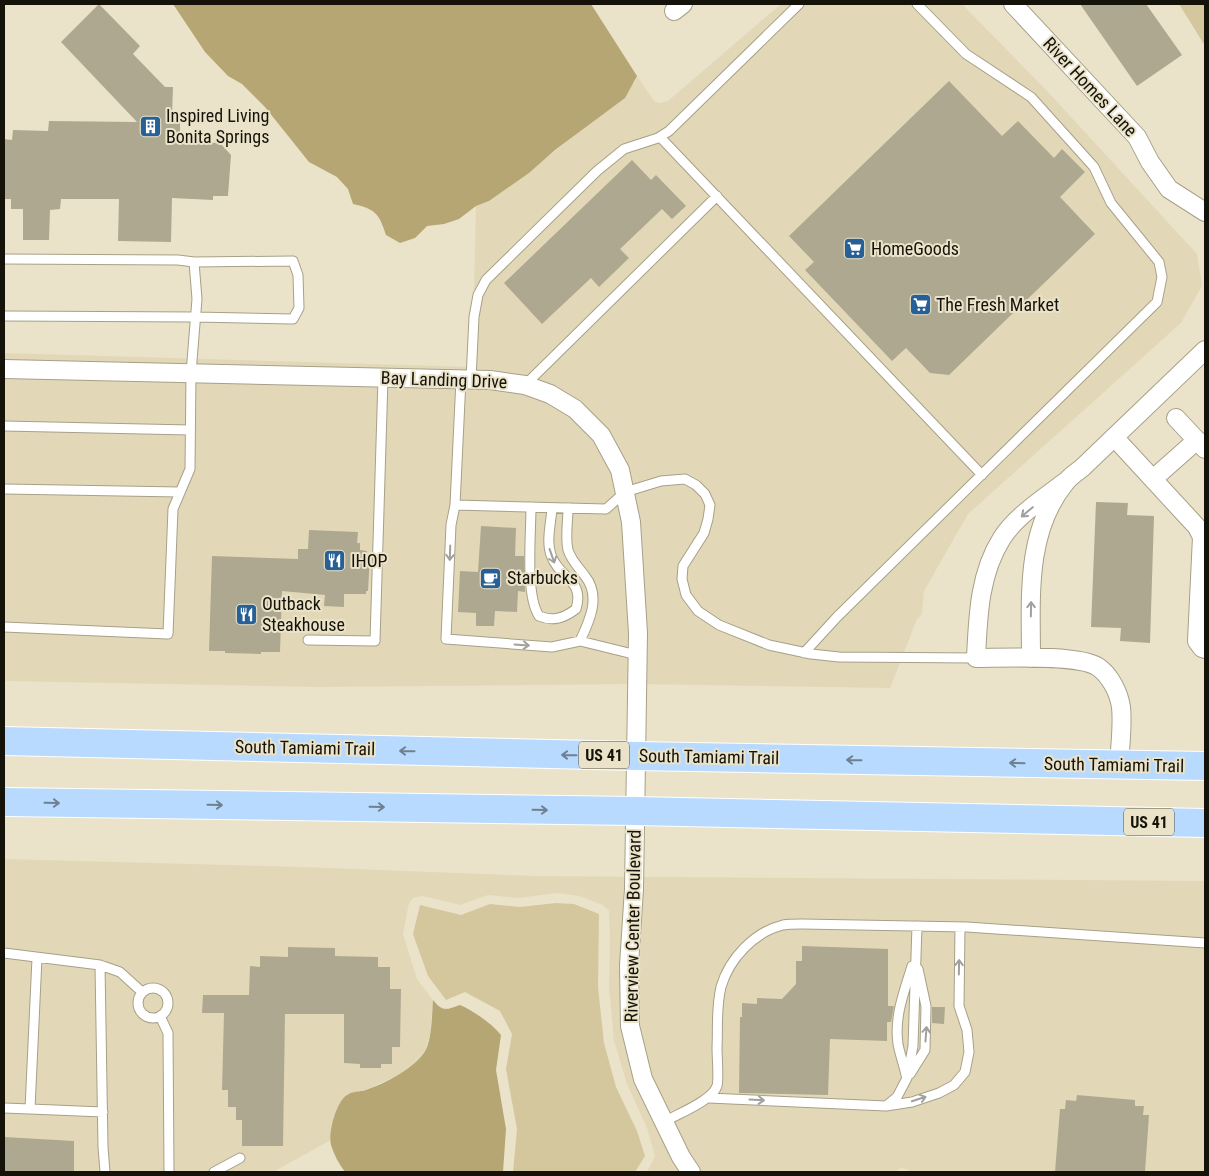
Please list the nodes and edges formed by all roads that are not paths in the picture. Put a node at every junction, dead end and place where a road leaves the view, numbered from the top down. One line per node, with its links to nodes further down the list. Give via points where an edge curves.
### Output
1 (799, 4): 4 (lane, via 669,132)
2 (917, 4): 22 (lane, via 966,54 1031,97 1082,153 1094,167 1111,203 1159,262 1162,277 1157,302)
3 (1013, 4): 6 (street, River Homes Lane, via 1137,137 1169,190)
4 (660, 137): 5 (lane); 15 (lane, via 624,149 597,171 486,280 478,295)
5 (717, 196): 16 (lane); 22 (lane)
6 (1205, 212)
7 (4, 258): 8 (lane)
8 (194, 262): 10 (lane); 10 (lane, via 293,261 298,275 300,308 293,319)
9 (4, 316): 10 (lane)
10 (195, 317): 13 (lane)
11 (1205, 350): 20 (street)
12 (4, 369): 13 (street, Bay Landing Drive)
13 (191, 373): 14 (street, Bay Landing Drive); 19 (lane)
14 (383, 378): 15 (street, Bay Landing Drive); 33 (lane, via 375,642)
15 (466, 379): 16 (street, Bay Landing Drive); 28 (lane)
16 (526, 385): 27 (street, Bay Landing Drive, via 575,408 602,435 620,470)
17 (1176, 418): 21 (street)
18 (4, 426): 19 (lane)
19 (190, 430): 26 (lane, via 190,469)
20 (1114, 437): 23 (street); 24 (street)
21 (1201, 445): 23 (street)
22 (982, 475): 36 (lane)
23 (1153, 479): 35 (street, via 1197,526 1202,537 1197,640)
24 (1065, 482): 38 (street, one-way to 38, via 1018,520 1002,538 983,584); 39 (street, one-way to 24, via 1034,558 1040,530)
25 (4, 489): 26 (lane)
26 (180, 492): 32 (lane, via 173,509 168,634)
27 (625, 492): 31 (lane, via 606,509); 36 (lane, via 673,479 685,479 696,485 710,505 704,533 684,566 682,579 686,595 698,611 719,625 769,645); 37 (street, Bay Landing Drive, via 631,522)
28 (455, 505): 29 (lane); 34 (lane, one-way to 34, via 451,526 446,639 552,647)
29 (531, 507): 30 (lane); 30 (lane, one-way to 29, via 550,553 577,590 579,598 576,609 554,620 539,616 530,594)
30 (552, 508): 31 (lane)
31 (568, 508): 34 (lane, via 568,549 593,593 589,621)
32 (4, 627)
33 (308, 640)
34 (580, 641): 37 (lane)
35 (1205, 649)
36 (804, 653): 38 (lane, via 839,657)
37 (637, 655): 41 (street, Bay Landing Drive)
38 (976, 658): 39 (street)
39 (1031, 658): 42 (street, via 1079,661 1098,667 1112,682 1121,706)
40 (4, 741): 41 (main road, South Tamiami Trail / US 41, one-way to 40)
41 (636, 756): 42 (main road, South Tamiami Trail / US 41, one-way to 41); 45 (street, Riverview Center Boulevard)
42 (1119, 764): 43 (main road, South Tamiami Trail / US 41)
43 (1205, 766)
44 (4, 802): 45 (main road, US 41, one-way to 45)
45 (635, 811): 46 (main road, US 41); 62 (street, Riverview Center Boulevard, via 630,1026 643,1079)
46 (1205, 823)
47 (917, 926): 48 (lane); 51 (lane); 57 (lane, via 802,924 769,930 754,939 729,968 721,987 716,1086)
48 (960, 927): 49 (lane); 58 (lane, one-way to 48, via 938,1093 954,1085 965,1072 969,1052 968,1030 959,1006)
49 (1205, 943)
50 (4, 953): 52 (lane)
51 (916, 956): 56 (lane, via 913,1046); 56 (lane, via 899,1006 898,1044); 56 (lane, one-way to 51, via 925,1050 926,1006)
52 (37, 958): 53 (lane); 60 (lane)
53 (100, 965): 54 (lane, via 120,972); 61 (lane)
54 (142, 992): 55 (lane, via 138,1003 141,1012 149,1018); 55 (lane, via 155,988 167,996 168,1006)
55 (160, 1016): 65 (lane, via 168,1033)
56 (907, 1078): 58 (lane, via 897,1097)
57 (709, 1098): 58 (lane, one-way to 58); 62 (lane)
58 (886, 1106)
59 (4, 1108): 60 (lane)
60 (30, 1109): 61 (lane)
61 (102, 1112): 64 (lane)
62 (664, 1122): 67 (street, Riverview Center Boulevard)
63 (240, 1158): 66 (lane)
64 (105, 1172)
65 (169, 1172)
66 (214, 1172)
67 (691, 1172)

